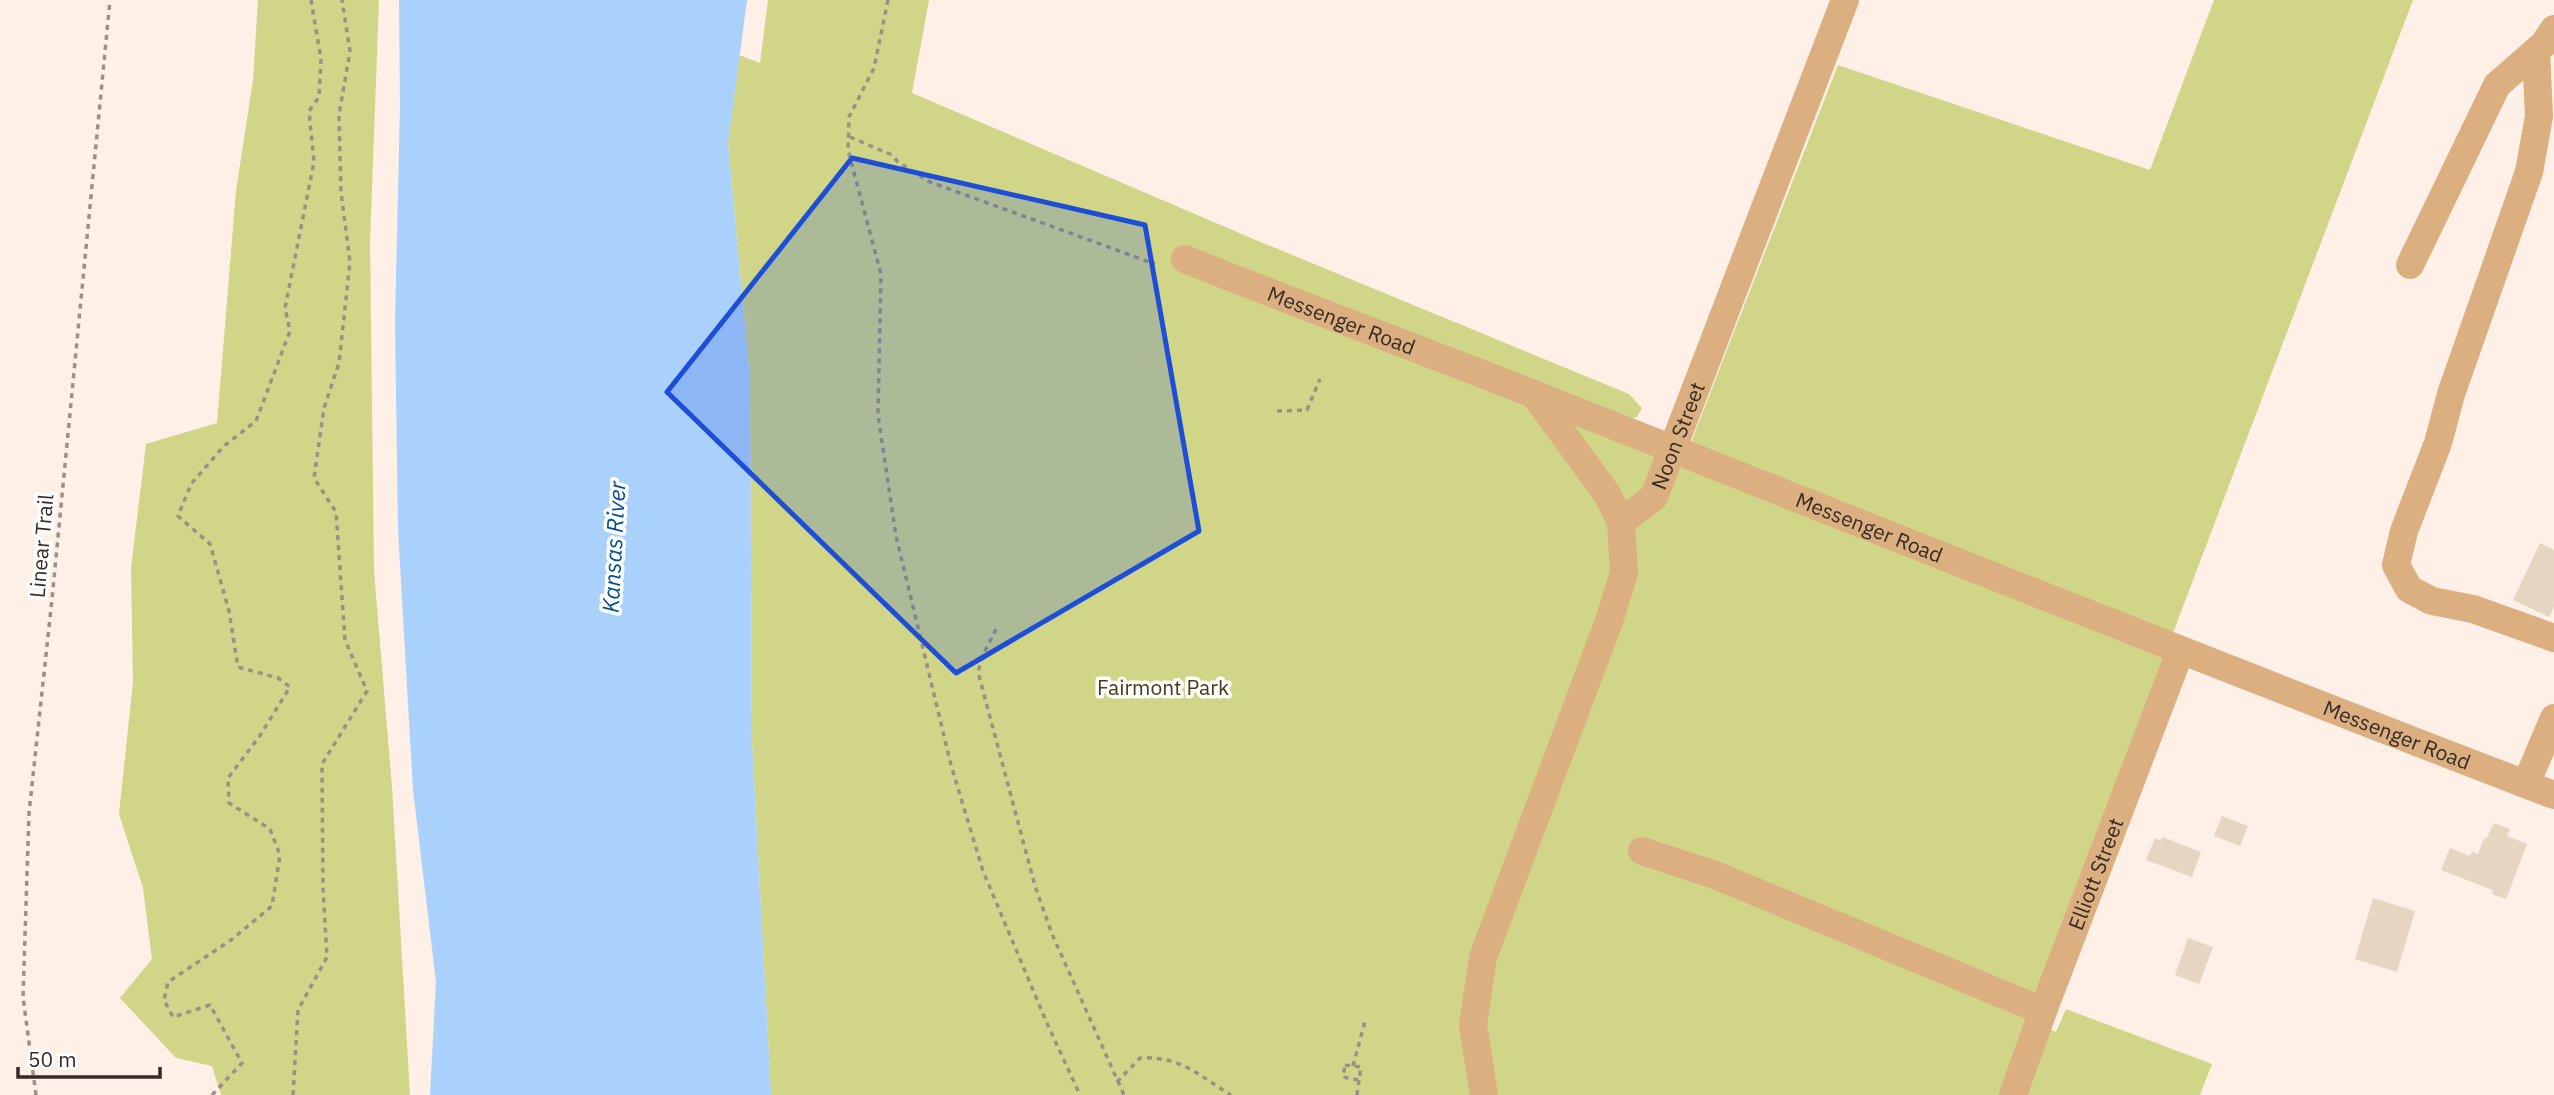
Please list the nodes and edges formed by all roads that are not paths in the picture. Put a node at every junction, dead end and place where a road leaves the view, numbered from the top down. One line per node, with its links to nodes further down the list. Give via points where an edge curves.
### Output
1 (1845, 0): 7 (street, Noon Street)
2 (2554, 29): 3 (street)
3 (2536, 51): 5 (street, via 2497,85); 9 (street, via 2539,116 2529,172 2396,565 2409,589 2432,601 2473,609)
4 (1185, 259): 6 (street, Messenger Road)
5 (2410, 265)
6 (1534, 394): 7 (street, Messenger Road); 8 (street, via 1607,494)
7 (1672, 450): 8 (street, Noon Street, via 1654,497); 10 (street, Messenger Road)
8 (1621, 522): 16 (street, via 1624,573 1609,621 1483,957 1472,1024)
9 (2554, 638)
10 (2180, 652): 12 (street, Messenger Road); 15 (street, Elliott Street)
11 (2554, 718): 12 (street)
12 (2526, 785): 13 (street, Messenger Road)
13 (2554, 795)
14 (1642, 851): 15 (street, via 1715,875)
15 (2043, 1011): 17 (street, Elliott Street)
16 (1485, 1095)
17 (2013, 1095)

